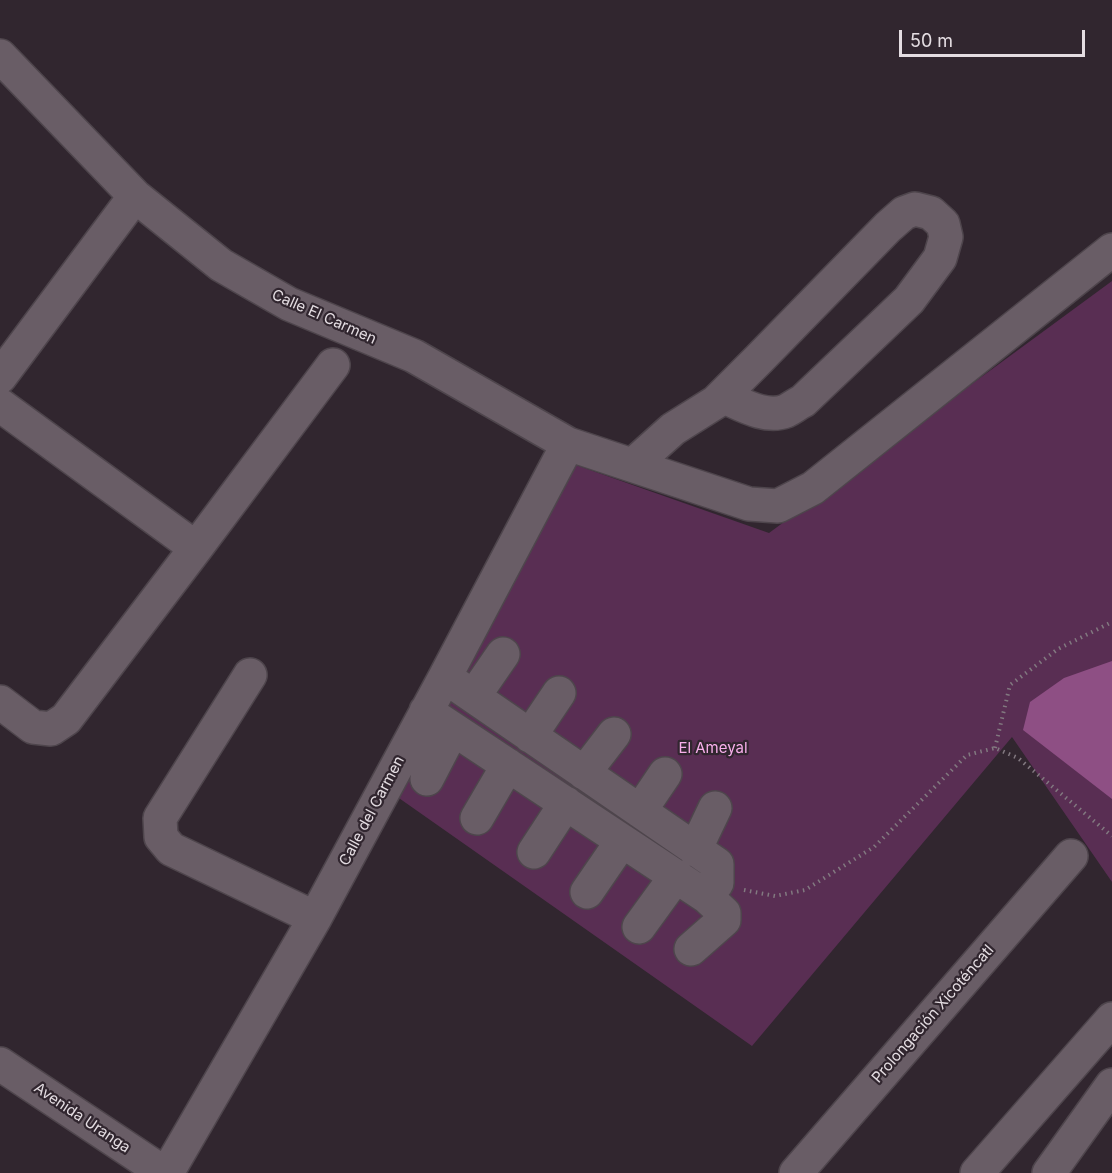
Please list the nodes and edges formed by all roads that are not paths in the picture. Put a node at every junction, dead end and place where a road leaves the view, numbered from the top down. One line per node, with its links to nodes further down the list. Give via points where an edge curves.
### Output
1 (0, 56): 2 (street, Calle El Carmen)
2 (135, 196): 5 (street); 8 (street, Calle El Carmen, via 221,265 250,282 289,304 414,356)
3 (1112, 250): 9 (street, Calle El Carmen, via 813,488 778,506 749,504)
4 (333, 365): 10 (street)
5 (0, 377)
6 (722, 396): 6 (street, via 904,213 915,209 931,213 944,224 946,237 940,258 909,300 803,401 774,413 754,410); 9 (street, via 673,429)
7 (0, 405): 10 (street)
8 (568, 444): 9 (street, Calle El Carmen); 13 (street, Calle del Carmen)
9 (633, 465)
10 (196, 548): 16 (street, via 66,718 51,729 33,727)
11 (503, 654): 15 (street)
12 (250, 675): 36 (street, via 160,818 161,837 171,849)
13 (445, 677): 15 (street); 17 (street, Calle del Carmen)
14 (559, 693): 20 (street)
15 (474, 696): 20 (street)
16 (0, 702)
17 (426, 711): 18 (street); 36 (street, Calle del Carmen)
18 (453, 729): 21 (street); 24 (street)
19 (614, 734): 22 (street)
20 (530, 736): 22 (street)
21 (508, 765): 25 (street); 28 (street)
22 (584, 772): 27 (street)
23 (665, 774): 27 (street)
24 (427, 779)
25 (566, 803): 29 (street); 31 (street)
26 (715, 808): 30 (street)
27 (640, 811): 30 (street)
28 (477, 818)
29 (622, 840): 33 (street); 35 (street)
30 (695, 850): 34 (street, via 717,864)
31 (534, 852)
32 (1071, 856): 43 (street, Prolongación Xicoténcatl)
33 (676, 876): 34 (street); 37 (street)
34 (712, 890): 38 (street, via 724,920)
35 (587, 892)
36 (315, 918): 42 (street, Calle del Carmen)
37 (639, 927)
38 (691, 949)
39 (1112, 1018): 44 (street)
40 (0, 1064): 42 (street, Avenida Uranga)
41 (1112, 1085): 45 (street)
42 (165, 1173)
43 (796, 1173)
44 (977, 1173)
45 (1049, 1173)

